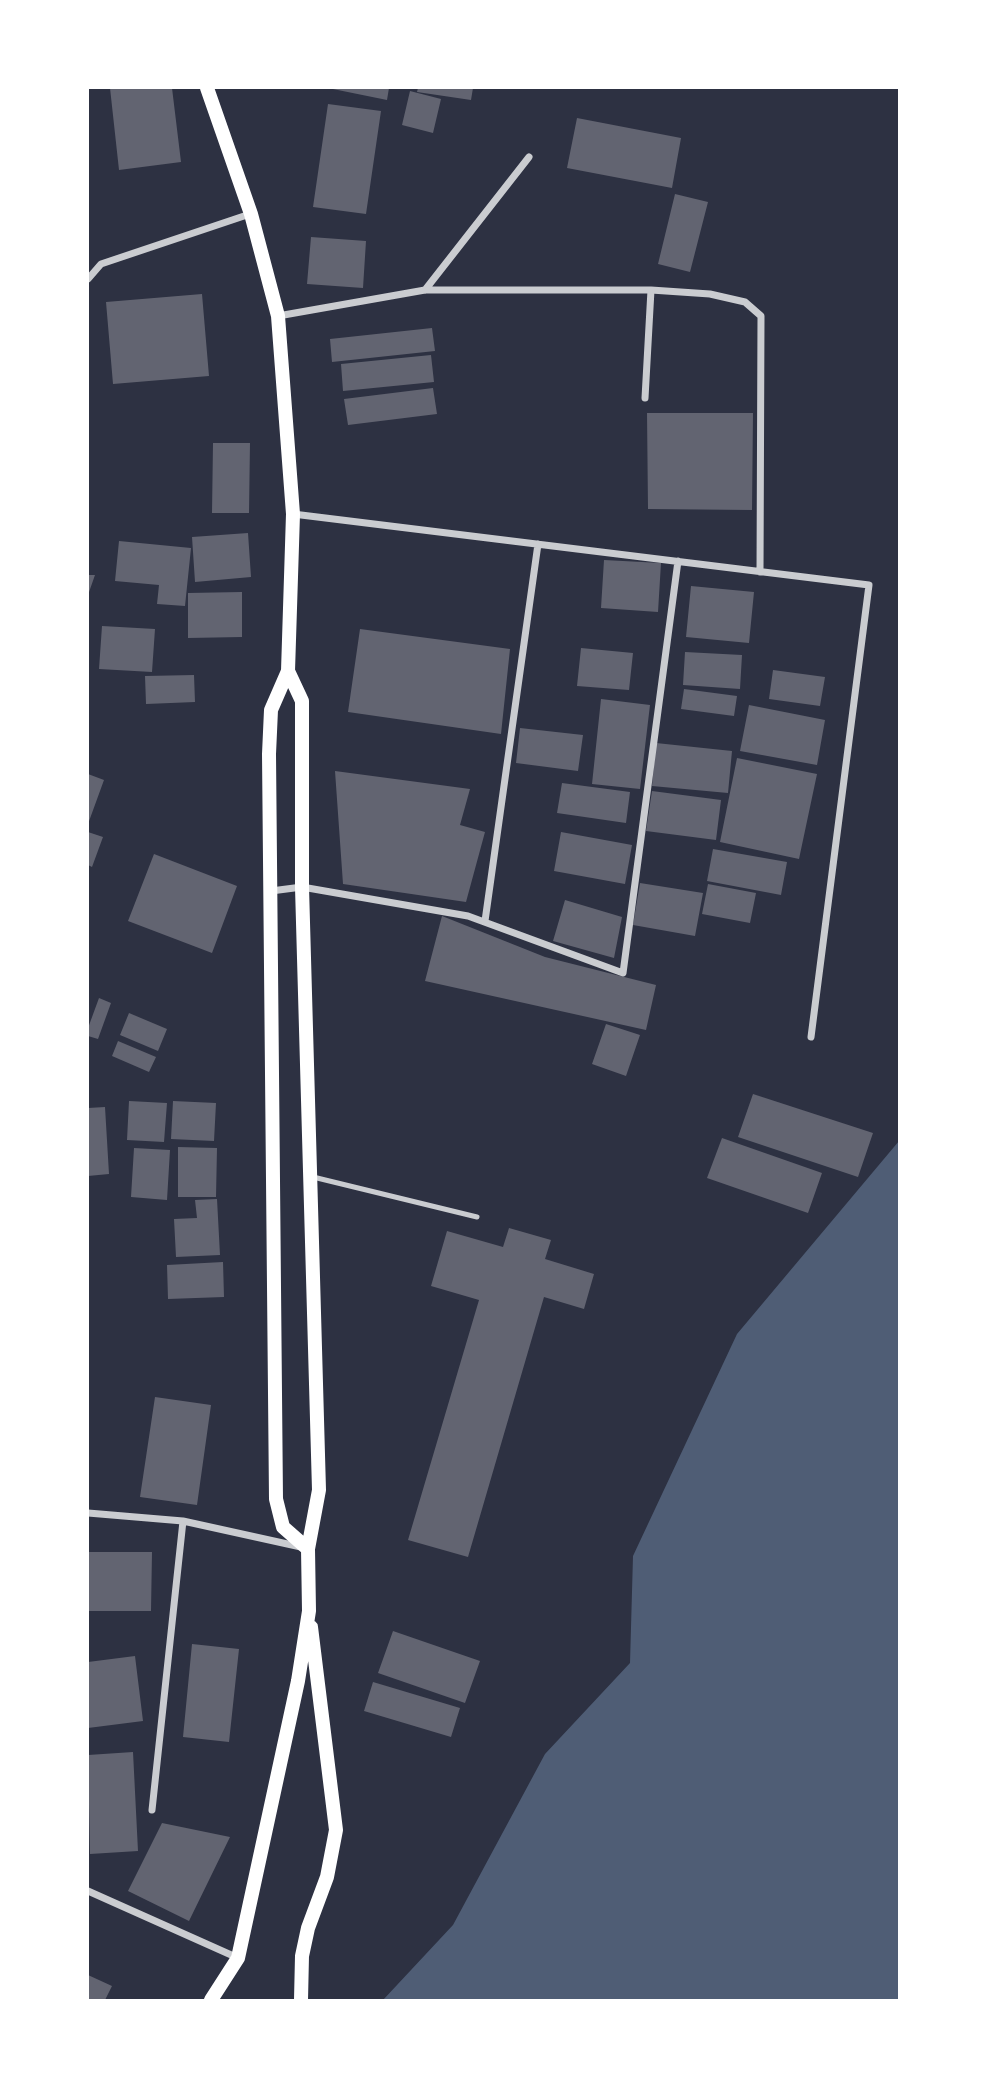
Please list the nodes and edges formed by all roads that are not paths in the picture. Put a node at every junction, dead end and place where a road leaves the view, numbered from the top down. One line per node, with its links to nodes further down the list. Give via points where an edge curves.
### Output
1 (207, 88): 3 (main road)
2 (529, 157): 5 (street)
3 (251, 214): 4 (street, via 102,264); 7 (main road)
4 (88, 279)
5 (425, 290): 6 (street); 7 (street)
6 (651, 290): 8 (street); 12 (street, via 710,294 745,302 761,316)
7 (278, 316): 9 (main road)
8 (645, 398)
9 (293, 514): 10 (street); 13 (main road)
10 (538, 544): 11 (street); 16 (street)
11 (678, 561): 12 (street); 16 (street, via 623,973)
12 (760, 572): 17 (street, via 869,585)
13 (288, 671): 14 (main road, via 302,701); 15 (main road, via 271,710)
14 (302, 887): 15 (street); 16 (street); 18 (main road)
15 (270, 891): 22 (main road, via 276,1499 283,1527)
16 (485, 922)
17 (811, 1037)
18 (310, 1176): 19 (lane); 22 (main road, via 319,1490)
19 (477, 1217)
20 (88, 1513): 21 (street)
21 (183, 1521): 22 (street); 24 (street)
22 (308, 1549): 23 (main road)
23 (309, 1611): 26 (main road); 28 (main road, via 336,1830 327,1877 302,1956)
24 (152, 1810)
25 (88, 1891): 26 (street)
26 (238, 1958): 27 (main road)
27 (211, 2000)
28 (301, 2000)

